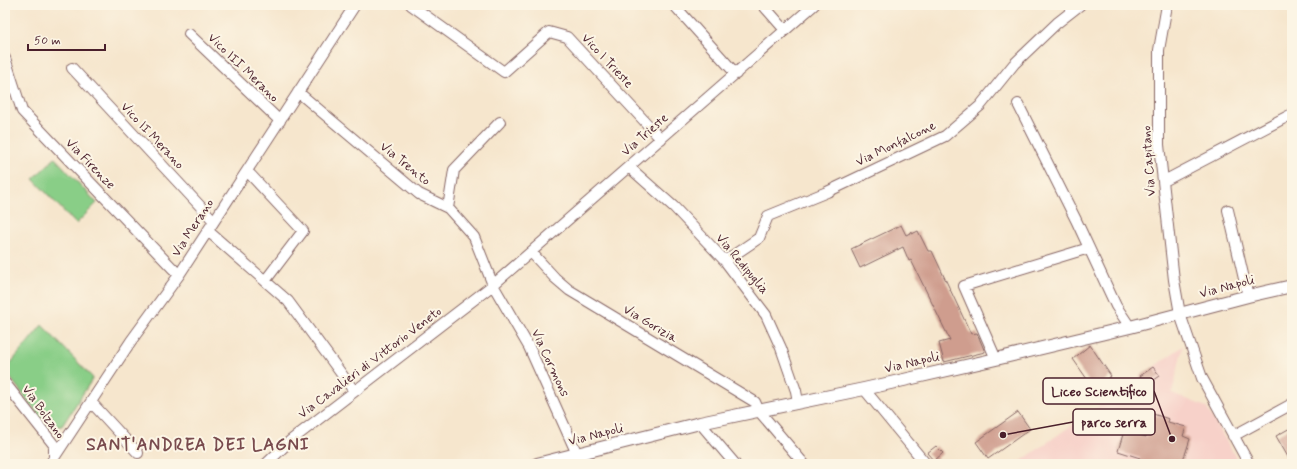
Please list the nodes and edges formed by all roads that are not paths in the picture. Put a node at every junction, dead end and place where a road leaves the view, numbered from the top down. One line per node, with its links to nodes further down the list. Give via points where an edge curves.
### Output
1 (355, 5): 13 (street, Via Merano)
2 (411, 5): 18 (street, Vico I Trieste, via 504,72 549,32 567,37)
3 (674, 5): 12 (street)
4 (763, 5): 8 (street)
5 (814, 5): 8 (street, Via Trieste)
6 (1080, 5): 28 (street, Via Monfalcone, via 1014,64 980,106 945,136 827,192 768,216 759,238)
7 (1167, 5): 21 (street, Via Capitano, via 1159,50 1159,145)
8 (785, 30): 12 (street, Via Trieste)
9 (189, 34): 16 (street, Vico III Merano)
10 (5, 58): 29 (street, Via Firenze, via 22,111)
11 (72, 68): 24 (street, Vico II Merano)
12 (736, 74): 18 (street, Via Trieste)
13 (298, 92): 16 (street, Via Merano); 22 (street, Via Trento, via 419,194)
14 (1018, 104): 26 (street)
15 (1292, 114): 21 (street)
16 (280, 121): 20 (street, Via Merano)
17 (500, 122): 22 (street, via 454,170)
18 (661, 139): 19 (street, Via Trieste)
19 (629, 167): 27 (street, Via Trieste); 28 (street, Via Redipuglia, via 674,207)
20 (247, 171): 24 (street, Via Merano); 30 (street, via 303,231)
21 (1164, 181): 34 (street, Via Capitano)
22 (448, 208): 31 (street, Via Trento, via 474,237)
23 (1228, 210): 33 (street)
24 (214, 221): 25 (street, Via Merano)
25 (208, 231): 29 (street, Via Merano); 30 (street)
26 (1089, 248): 35 (street, via 1116,306); 36 (street, via 964,286)
27 (531, 252): 31 (street, Via Trieste); 43 (street, Via Gorizia, via 554,278 569,290 755,402)
28 (725, 261): 41 (street, Via Redipuglia, via 766,315 782,348)
29 (179, 275): 40 (street, Via Merano)
30 (265, 281): 39 (street, via 288,301)
31 (493, 285): 39 (street, Via Cavalieri di Vittorio Veneto); 47 (street, Via Cormons, via 529,346)
32 (1292, 286): 33 (street, Via Napoli)
33 (1248, 296): 34 (street, Via Napoli)
34 (1180, 314): 35 (street, Via Napoli); 45 (street, Via Capitano, via 1202,378)
35 (1130, 327): 36 (street, Via Napoli)
36 (996, 359): 38 (street, Via Napoli)
37 (5, 383): 48 (street, Via Bolzano, via 54,445)
38 (864, 389): 41 (street, Via Napoli); 53 (street)
39 (354, 391): 49 (street, Via Cavalieri di Vittorio Veneto, via 290,440)
40 (91, 402): 46 (street); 48 (street, Via Merano)
41 (798, 402): 43 (street, Via Napoli)
42 (1292, 404): 45 (street)
43 (759, 411): 44 (street, Via Napoli); 52 (street, Via Gorizia)
44 (700, 423): 47 (street, Via Napoli); 51 (street)
45 (1233, 436): 54 (street, Via Capitano)
46 (138, 453)
47 (578, 459): 50 (street, Via Napoli)
48 (52, 461)
49 (266, 464)
50 (538, 464)
51 (735, 464)
52 (804, 464)
53 (926, 464)
54 (1249, 464)

